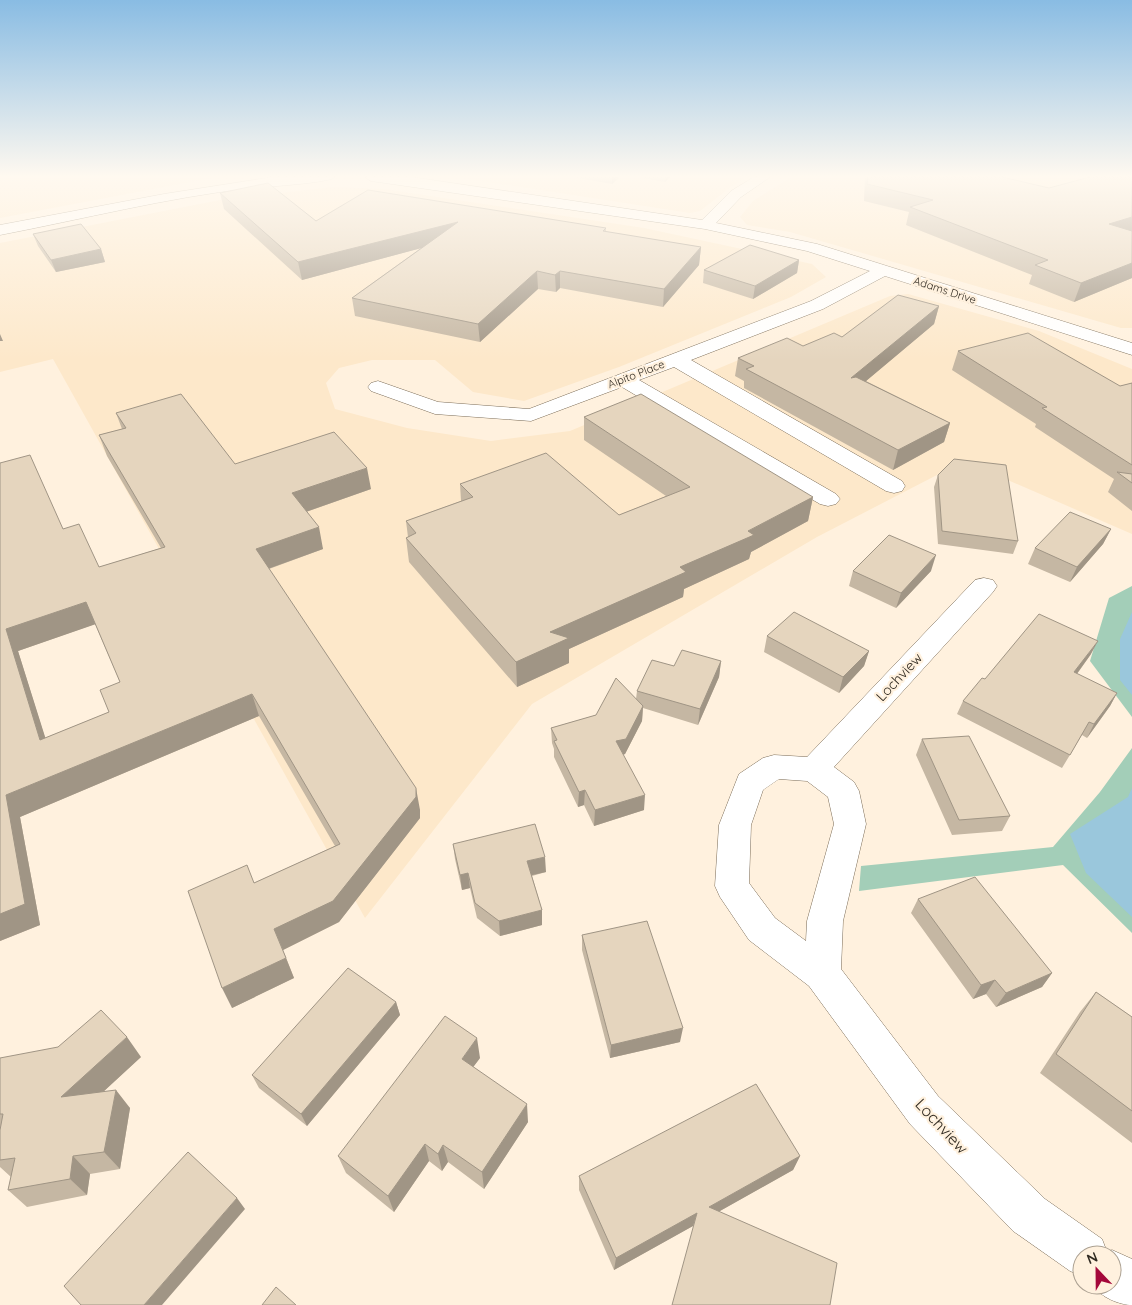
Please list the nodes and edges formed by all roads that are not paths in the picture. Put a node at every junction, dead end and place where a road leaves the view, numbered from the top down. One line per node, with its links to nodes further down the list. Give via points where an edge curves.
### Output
1 (764, 238): 2 (street, Adams Drive)
2 (884, 270): 3 (street, Adams Drive); 4 (street, Alpito Place, via 817,305)
3 (1132, 349)
4 (675, 359): 5 (street, Alpito Place); 7 (street)
5 (623, 379): 6 (street, Alpito Place, via 530,415 436,408); 8 (street)
6 (378, 387)
7 (894, 486)
8 (828, 499)
9 (984, 586): 10 (street, Lochview)
10 (814, 769): 11 (street, via 843,791 850,824 825,921); 11 (street, Lochview, via 774,767 750,783 735,825 732,886 762,929)
11 (822, 974): 12 (street, Lochview, via 924,1110 1029,1215)
12 (1072, 1245)

